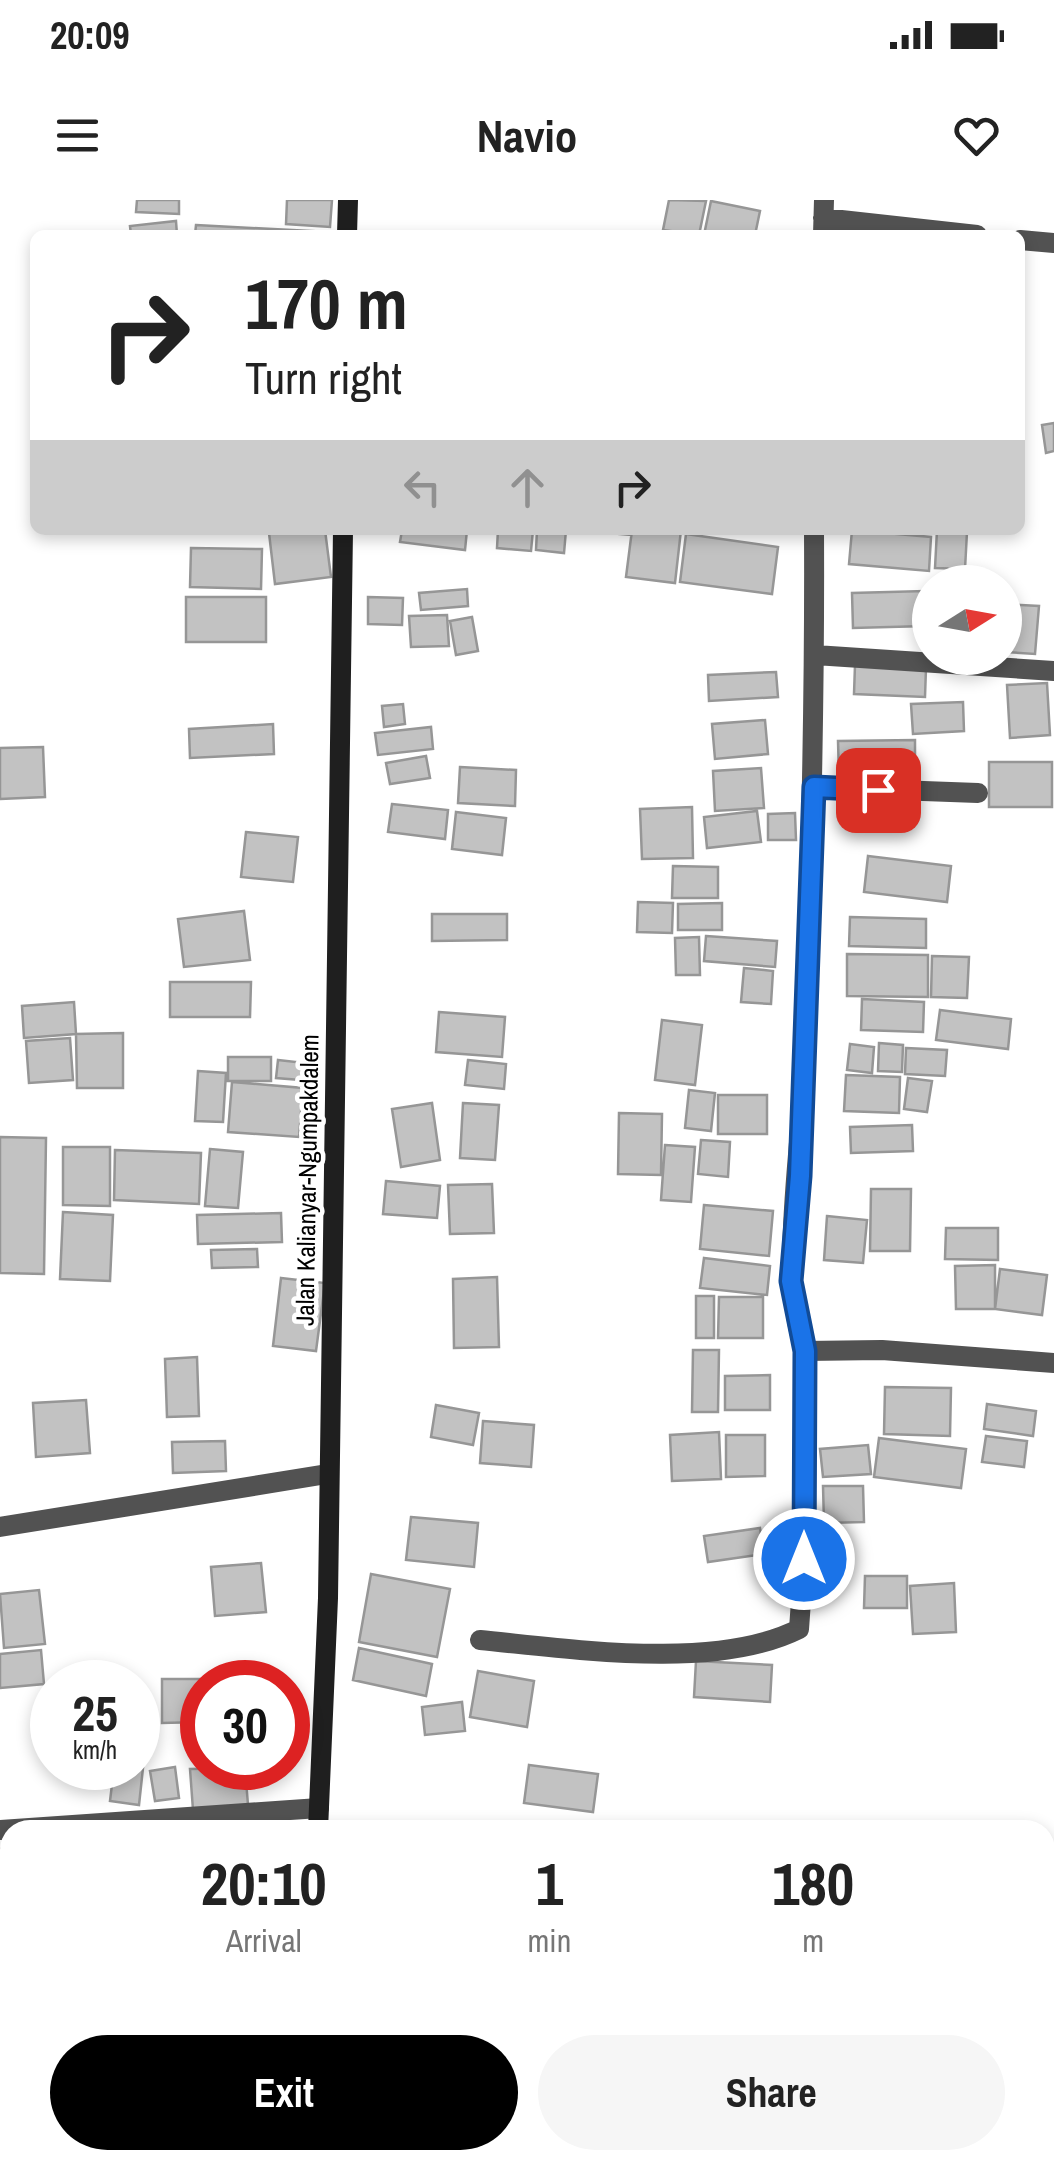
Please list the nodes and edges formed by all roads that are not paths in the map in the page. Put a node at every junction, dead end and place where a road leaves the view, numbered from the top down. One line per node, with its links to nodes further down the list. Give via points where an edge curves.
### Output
1 (348, 200): 3 (street)
2 (824, 218): 4 (street)
3 (348, 230)
4 (932, 230)
5 (1025, 240): 6 (street)
6 (1054, 243)
7 (343, 535): 15 (street, Jalan Kalianyar-Ngumpakdalem)
8 (814, 535): 9 (street)
9 (815, 654): 10 (street); 11 (street)
10 (1054, 671)
11 (814, 787): 12 (street); 13 (street, via 791,1281)
12 (978, 792)
13 (805, 1351): 14 (street); 17 (street, via 799,1629 728,1651 593,1652)
14 (1054, 1363)
15 (327, 1474): 16 (street); 18 (street, Jalan Kalianyar-Ngumpakdalem)
16 (0, 1526)
17 (480, 1640)
18 (319, 1808): 19 (street); 20 (street, Jalan Kalianyar-Ngumpakdalem)
19 (145, 1820)
20 (318, 1820)

